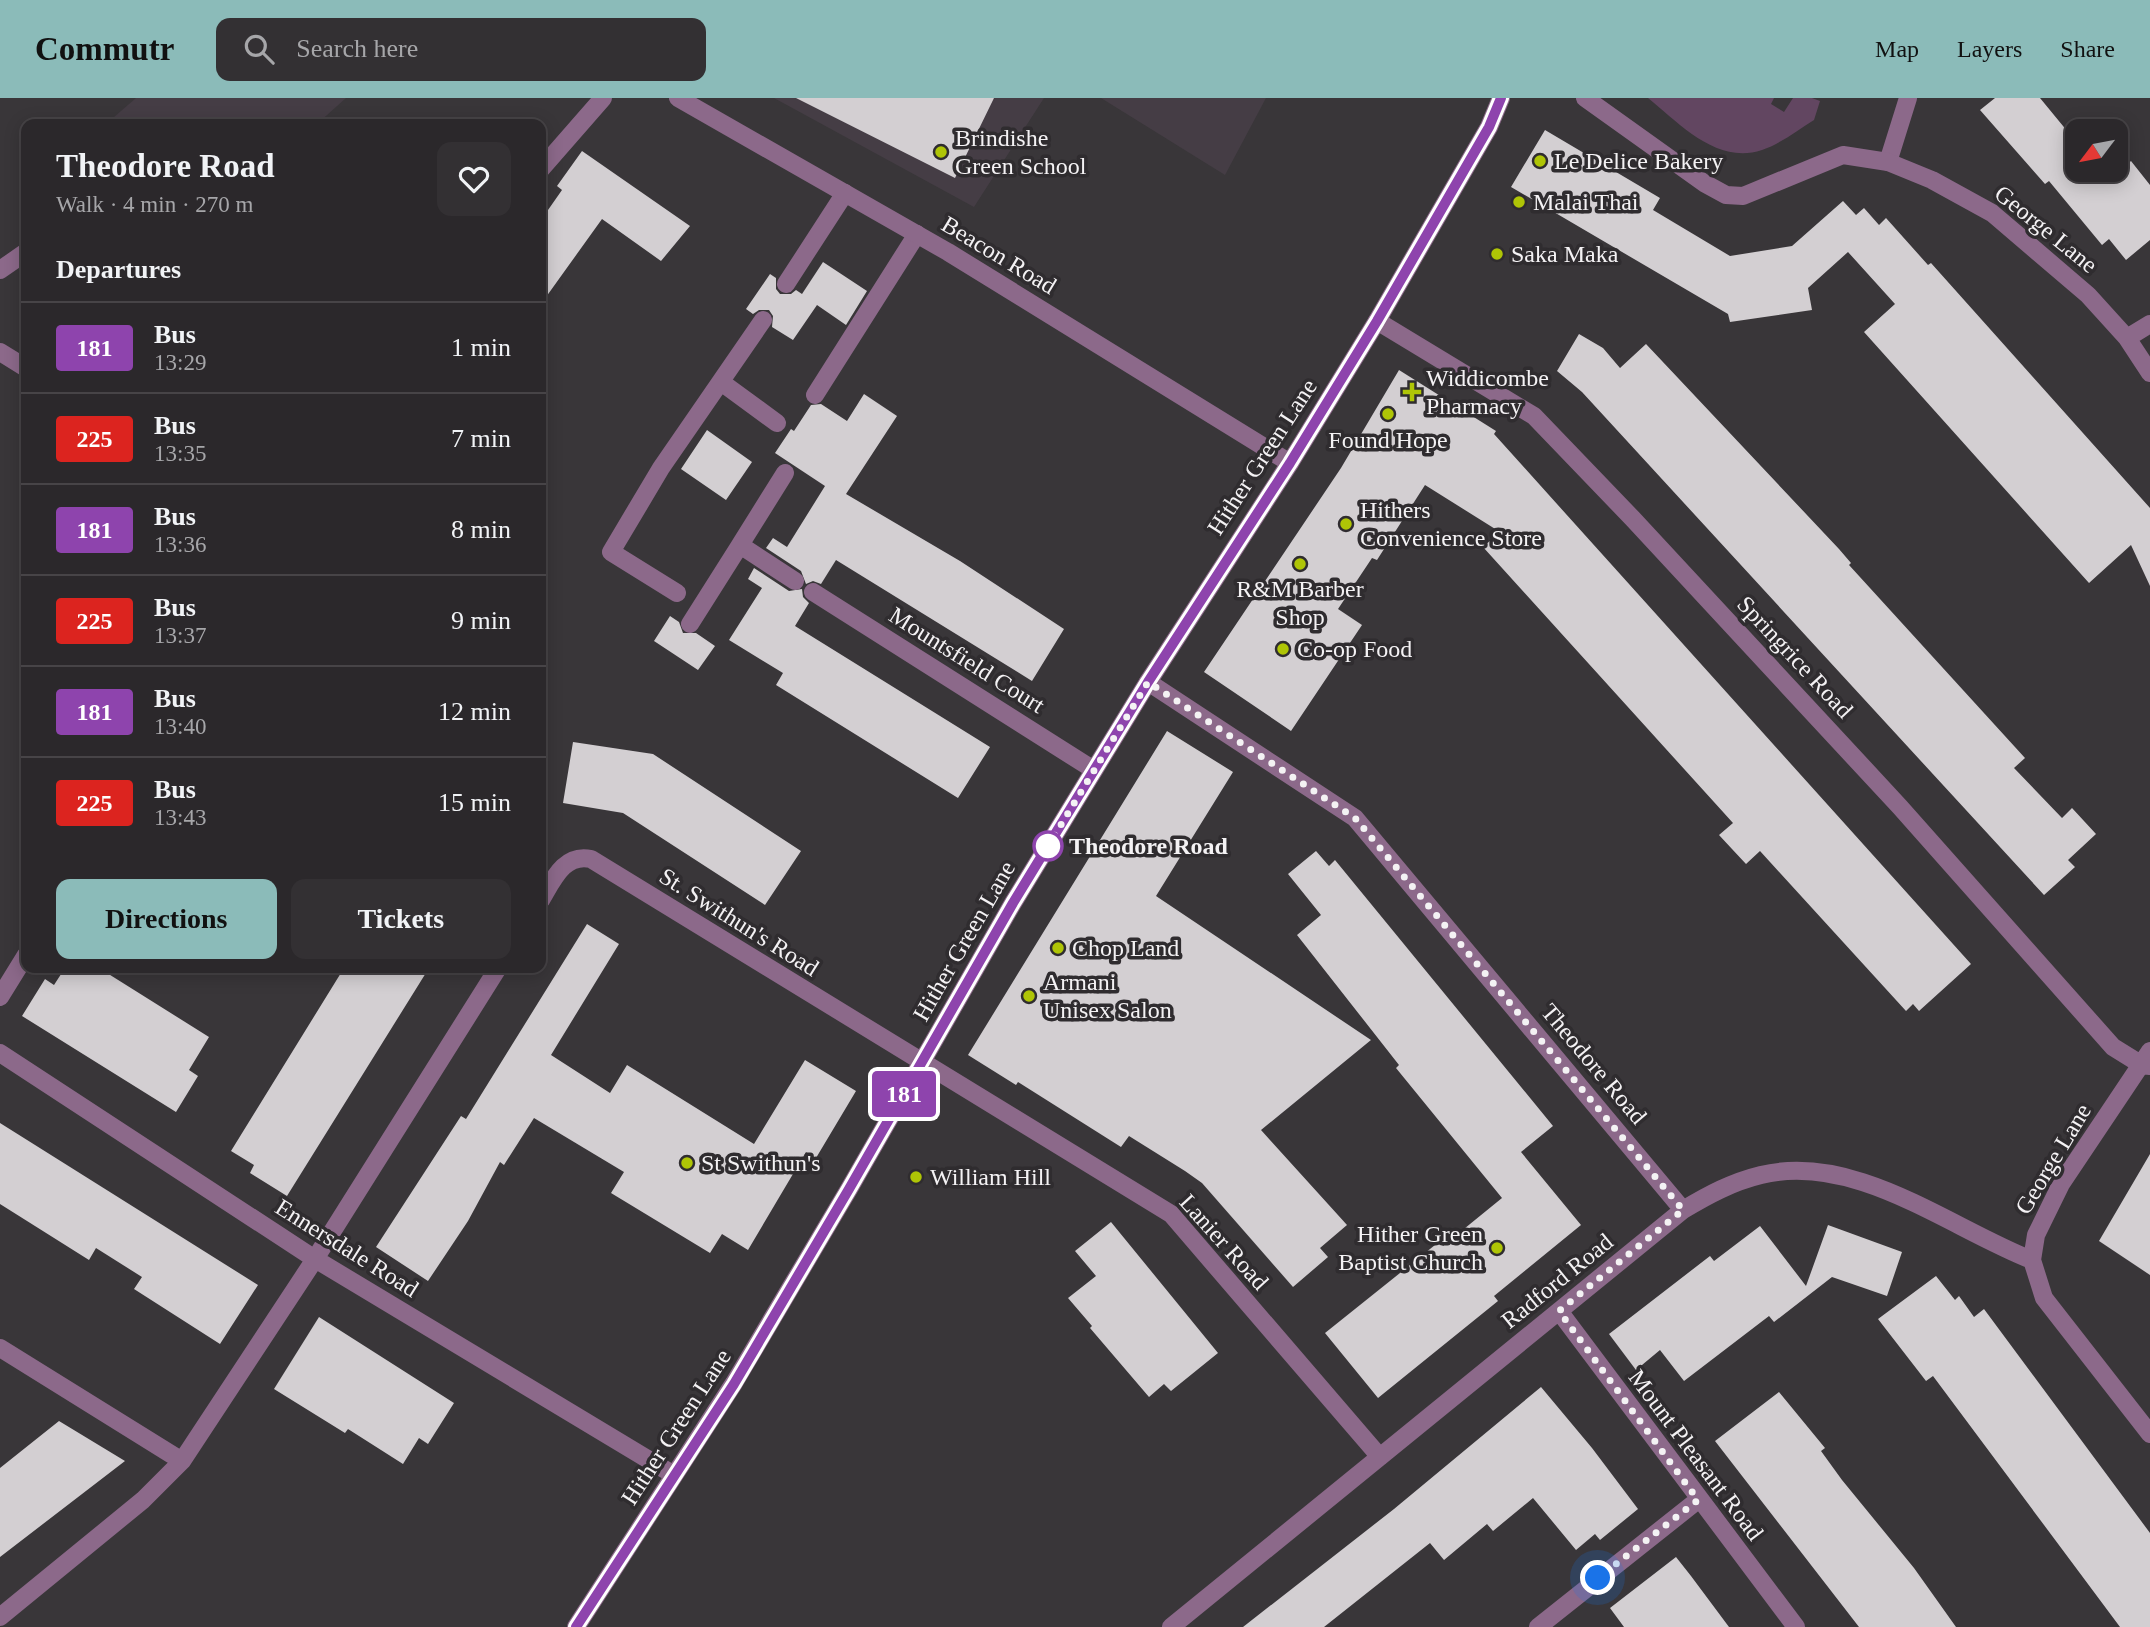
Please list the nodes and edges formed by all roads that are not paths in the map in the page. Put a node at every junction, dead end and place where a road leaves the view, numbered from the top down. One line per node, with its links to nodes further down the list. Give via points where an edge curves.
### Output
1 (603, 98): 7 (street)
2 (678, 98): 8 (street, Beacon Road)
3 (1501, 98): 14 (street, Hither Green Lane, via 1489,127)
4 (1585, 98): 6 (street, George Lane, via 1727,195 1743,196 1843,155)
5 (1908, 98): 6 (street)
6 (1888, 162): 16 (street, George Lane, via 1992,213 2088,295)
7 (546, 163)
8 (845, 193): 9 (street, Beacon Road); 12 (street)
9 (917, 234): 21 (street); 23 (street, Beacon Road)
10 (21, 255): 11 (street)
11 (0, 270)
12 (786, 284)
13 (762, 320): 20 (street)
14 (1377, 321): 23 (street, Hither Green Lane); 37 (street, Springrice Road, via 1534,416 1900,807 2113,1047)
15 (2150, 324): 16 (street)
16 (2127, 338): 19 (street, George Lane)
17 (0, 352): 18 (street)
18 (21, 365)
19 (2150, 373)
20 (721, 382): 22 (street); 28 (street, via 661,468 611,552)
21 (815, 395)
22 (777, 423)
23 (1290, 463): 30 (street, Hither Green Lane)
24 (785, 473): 25 (street)
25 (740, 545): 26 (street); 29 (street)
26 (795, 581)
27 (813, 592): 31 (street, Mountsfield Court)
28 (677, 593)
29 (690, 624)
30 (1148, 682): 31 (street, Hither Green Lane); 39 (street, Theodore Road, via 1355,818)
31 (1094, 771): 38 (street, Hither Green Lane)
32 (546, 892): 38 (street, St. Swithun's Road, via 568,862 591,859)
33 (21, 963): 35 (street)
34 (495, 973): 40 (street)
35 (0, 996)
36 (0, 1053): 40 (street, Ennersdale Road)
37 (2147, 1061): 41 (street, George Lane, via 2061,1184 2036,1235)
38 (922, 1063): 45 (street, Lanier Road, via 1171,1214); 47 (street, Hither Green Lane, via 734,1384)
39 (1683, 1210): 41 (street, Radford Road, via 1720,1189 1761,1175 1812,1172 1884,1189); 42 (street, Radford Road)
40 (316, 1259): 46 (street); 47 (street, Ennersdale Road)
41 (2032, 1260): 44 (street, via 2045,1298)
42 (1559, 1311): 45 (street, Radford Road); 48 (street, Mount Pleasant Road)
43 (0, 1348): 46 (street)
44 (2150, 1434)
45 (1380, 1457): 51 (street, Radford Road)
46 (182, 1461): 49 (street, via 143,1500)
47 (674, 1475): 50 (street, Hither Green Lane)
48 (1698, 1500): 52 (street); 53 (street, Mount Pleasant Road)
49 (0, 1617)
50 (576, 1627)
51 (1171, 1627)
52 (1538, 1627)
53 (1796, 1627)

